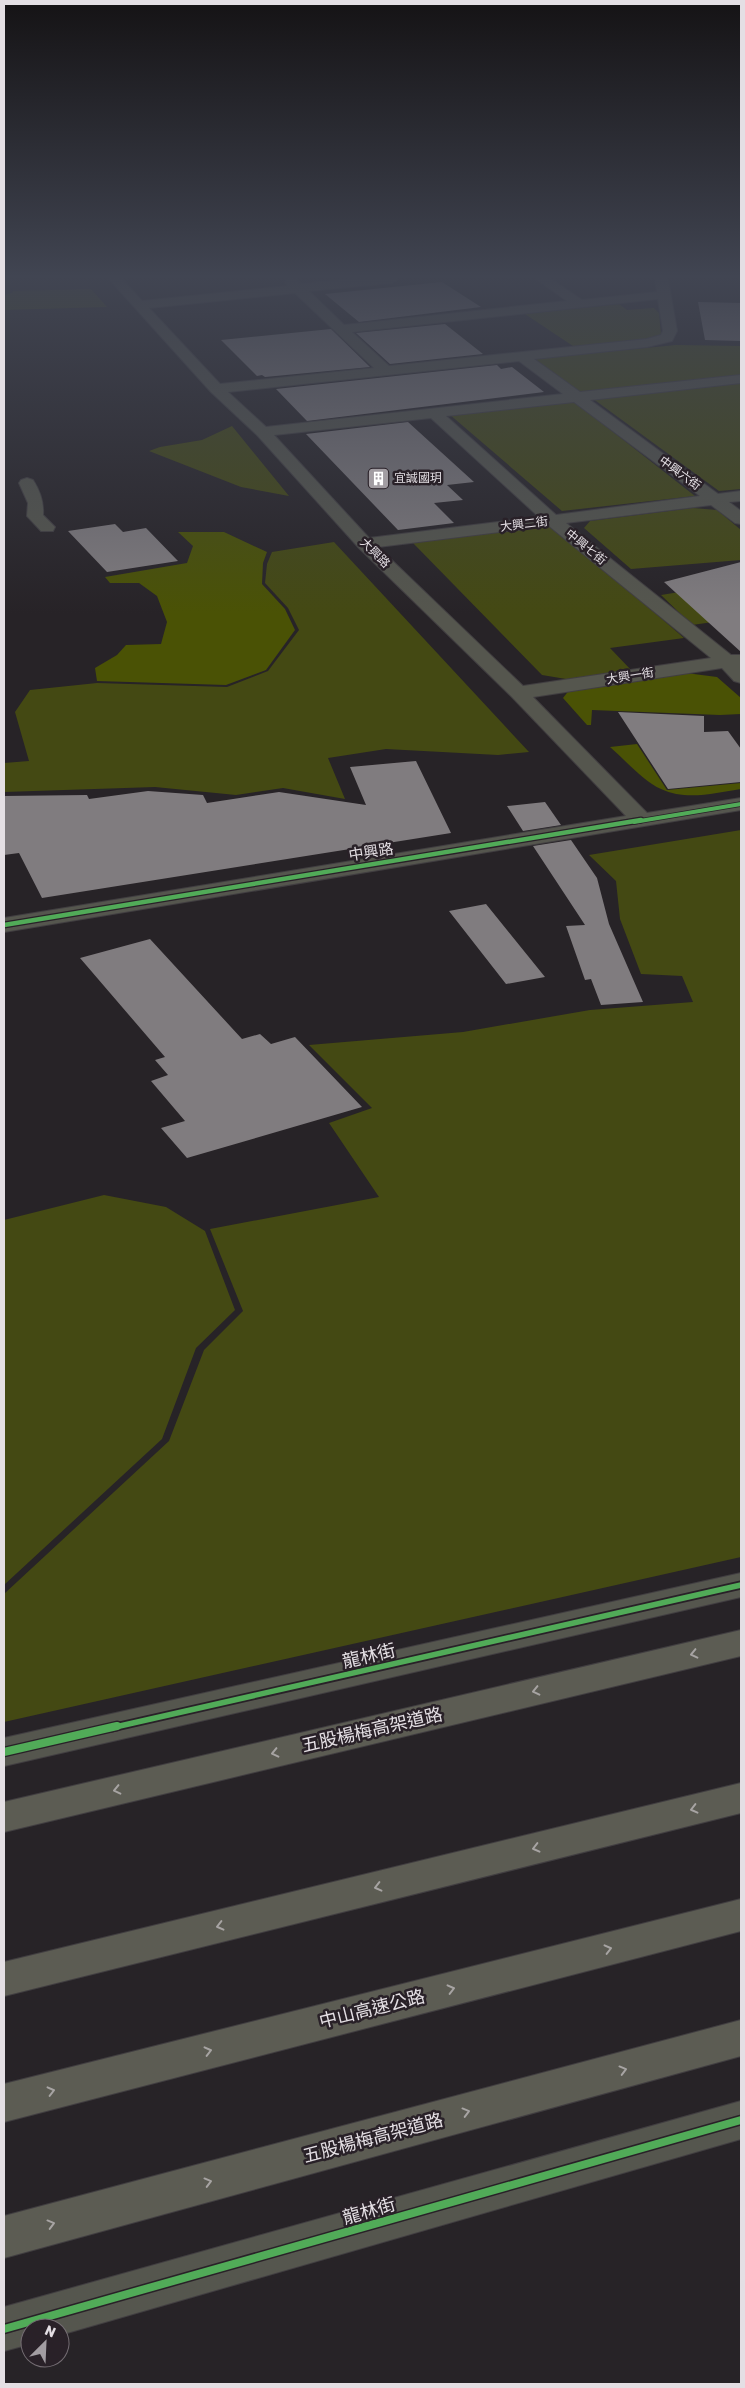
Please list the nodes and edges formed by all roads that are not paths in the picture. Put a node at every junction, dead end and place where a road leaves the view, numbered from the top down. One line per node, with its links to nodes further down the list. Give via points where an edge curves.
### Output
1 (219, 390): 6 (street, 大興路)
2 (567, 390): 4 (street, 中興六街)
3 (636, 390): 4 (street)
4 (576, 397): 5 (street); 9 (street, 中興六街)
5 (434, 413): 6 (street); 11 (street, 中興七街)
6 (262, 432): 13 (street, 大興路)
7 (27, 483): 12 (street, via 36,503 35,516)
8 (741, 496): 9 (street, 大興二街)
9 (715, 500): 10 (street, 中興六街); 11 (street, 大興二街)
10 (741, 519)
11 (552, 520): 13 (street, 大興二街); 14 (street, 中興七街)
12 (47, 527)
13 (365, 544): 16 (street, 大興路)
14 (733, 660): 15 (street, 中興七街); 16 (street, 大興一街)
15 (741, 677)
16 (519, 693): 18 (street, 大興路)
17 (741, 804): 18 (street, 中興路)
18 (641, 819): 19 (street, 中興路)
19 (4, 925)
20 (741, 1586): 22 (street, 龍林街)
21 (741, 1643): 24 (highway, 五股楊梅高架道路, one-way to 24)
22 (4, 1752)
23 (741, 1798): 26 (highway, one-way to 26)
24 (4, 1817)
25 (741, 1915): 28 (highway, 中山高速公路, one-way to 25)
26 (4, 1979)
27 (741, 2038): 30 (highway, 五股楊梅高架道路, one-way to 27)
28 (4, 2103)
29 (741, 2120): 31 (street, 龍林街)
30 (4, 2237)
31 (4, 2329)

